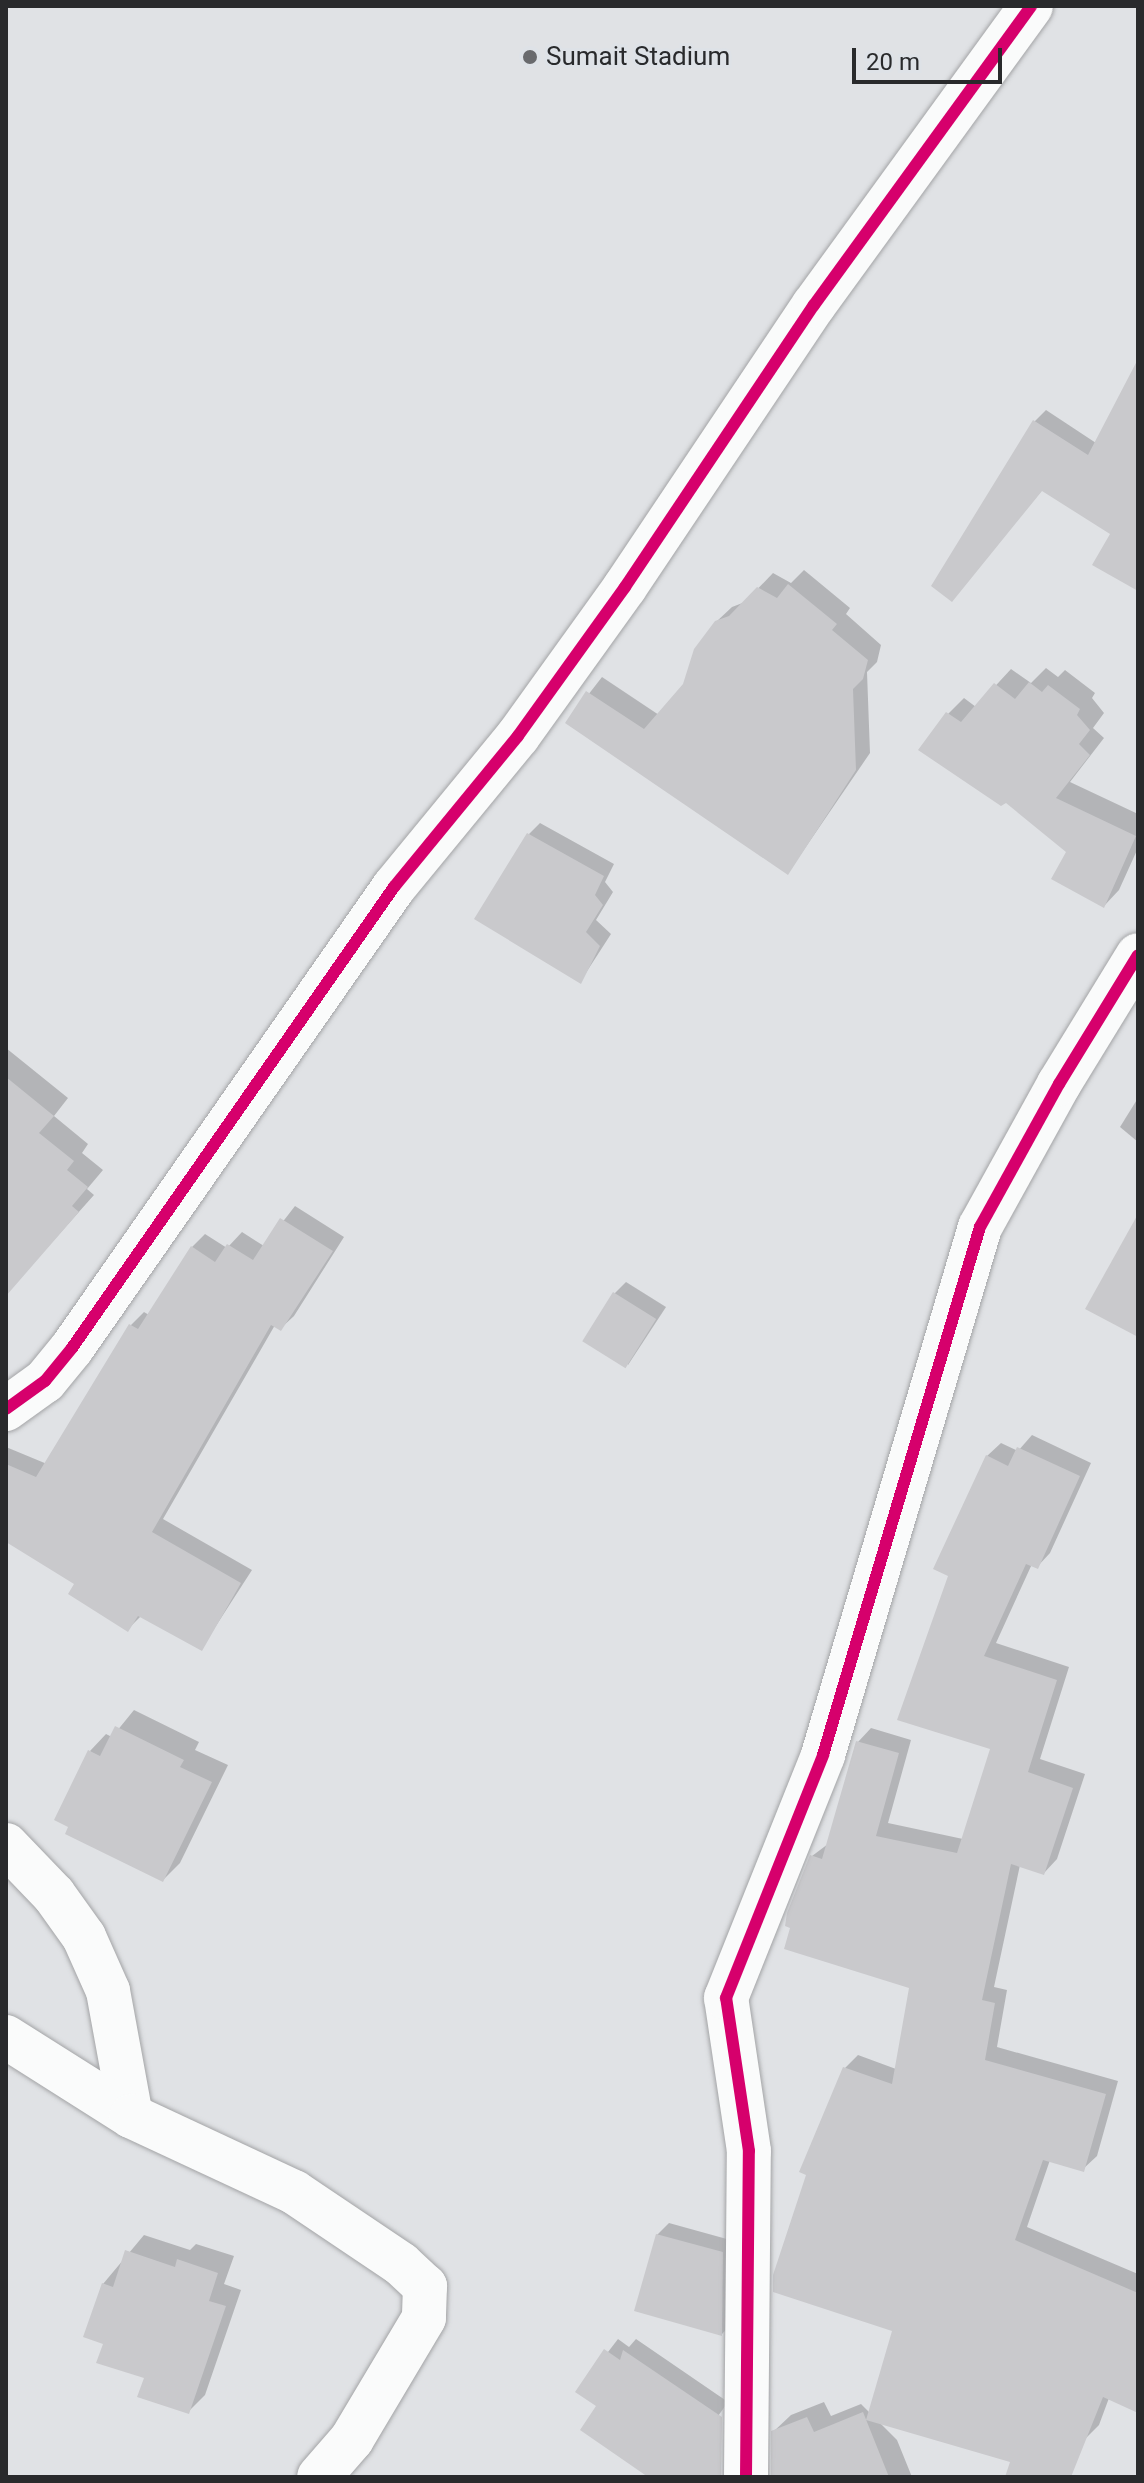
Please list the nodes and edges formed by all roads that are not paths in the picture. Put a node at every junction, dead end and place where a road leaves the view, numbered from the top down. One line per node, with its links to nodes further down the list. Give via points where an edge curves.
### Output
1 (1031, 6): 3 (street, via 814,305 616,599 518,736 394,887 72,1348 45,1381)
2 (1138, 955): 8 (street, via 980,1227 823,1755 726,1998 749,2151)
3 (6, 1409)
4 (6, 1845): 6 (street, via 54,1895 84,1937 108,1991)
5 (6, 2037): 6 (street)
6 (131, 2116): 7 (street, via 294,2192 425,2286 424,2318 352,2439)
7 (319, 2477)
8 (746, 2477)

